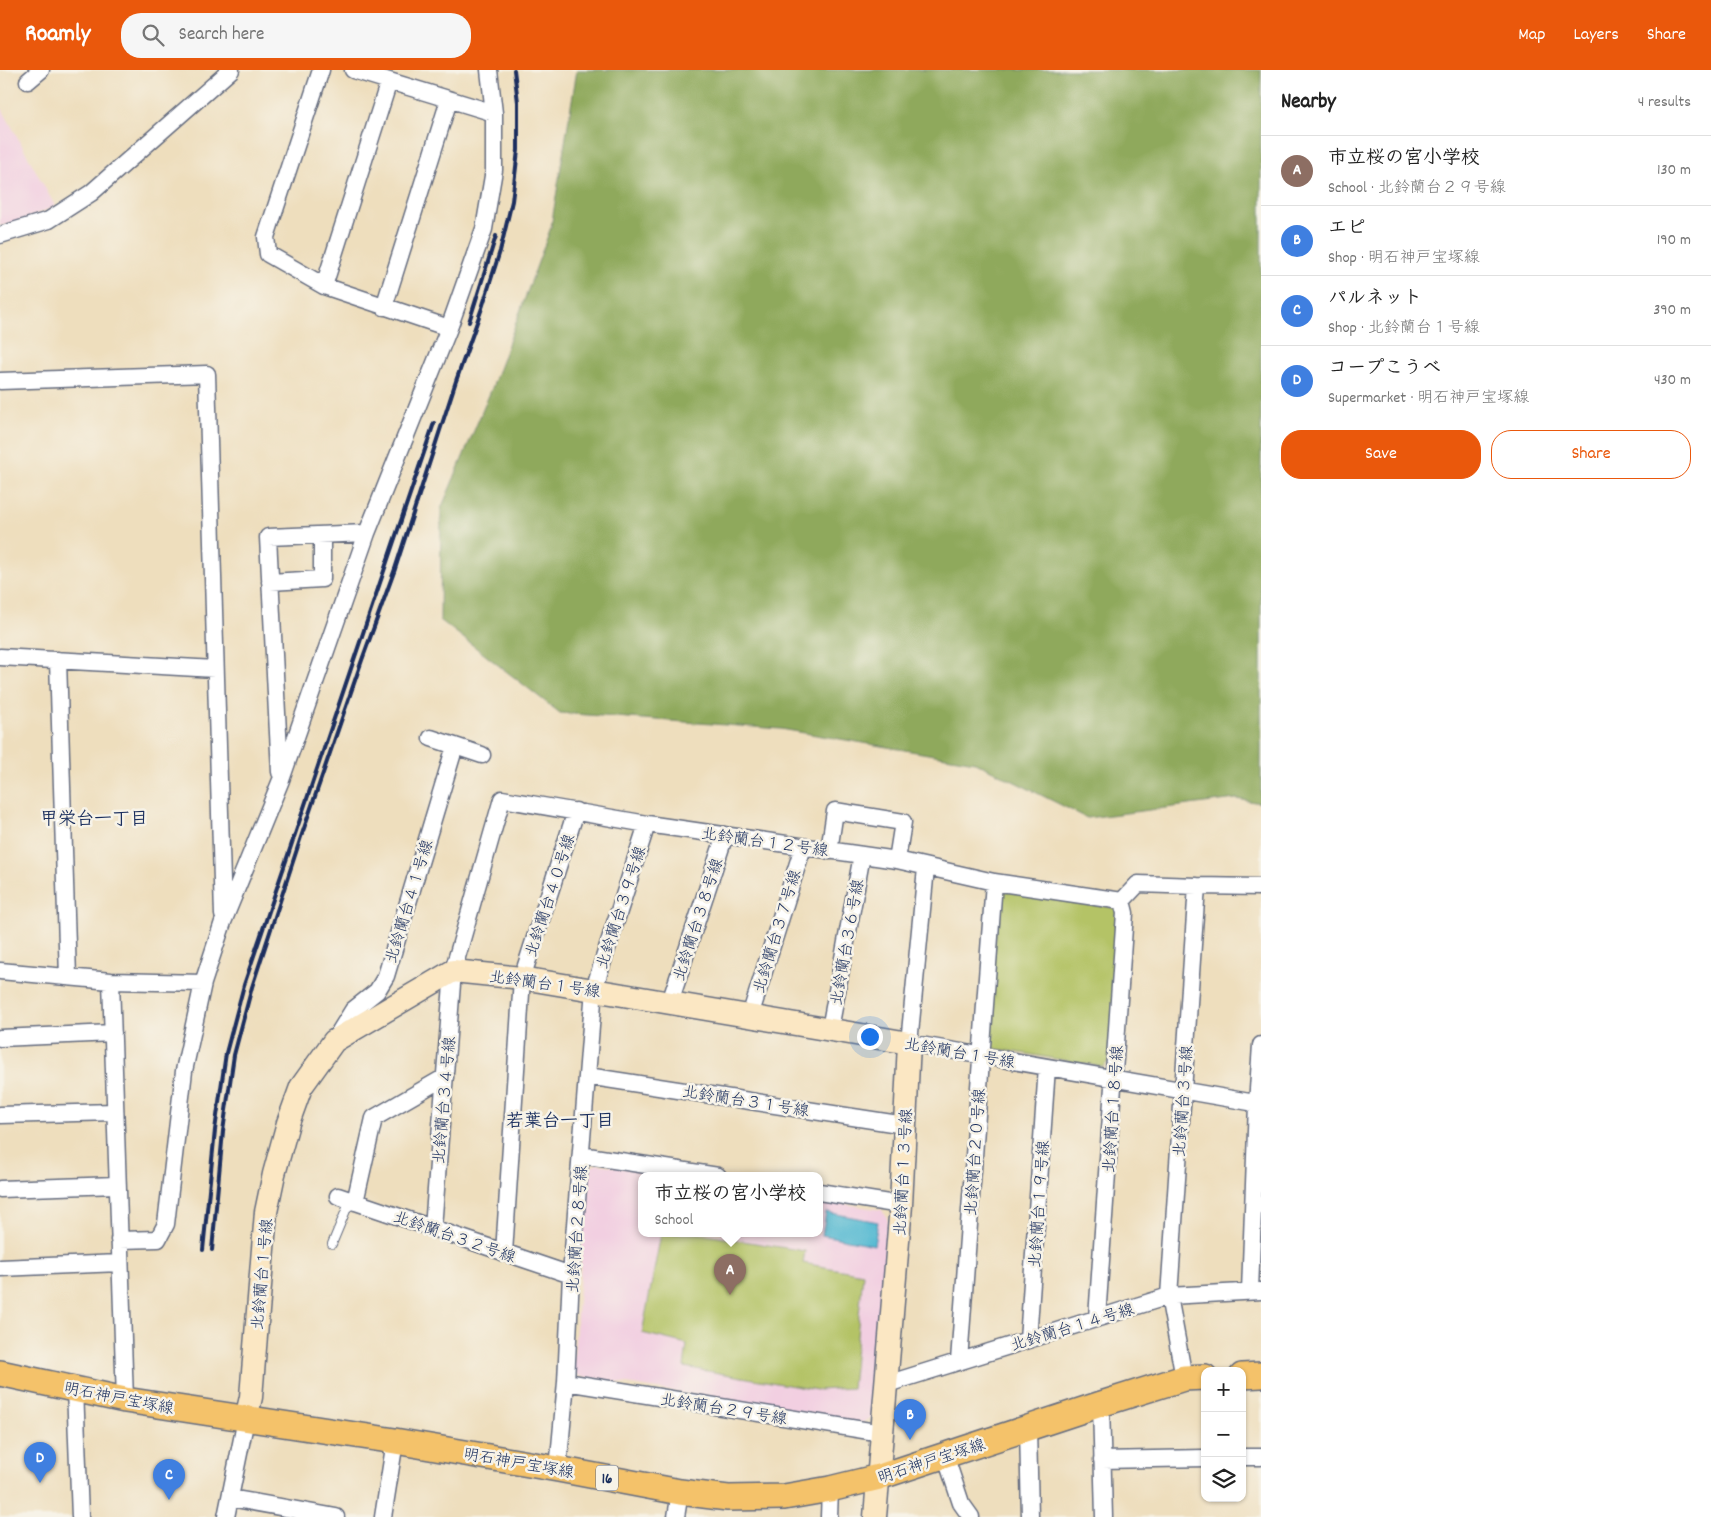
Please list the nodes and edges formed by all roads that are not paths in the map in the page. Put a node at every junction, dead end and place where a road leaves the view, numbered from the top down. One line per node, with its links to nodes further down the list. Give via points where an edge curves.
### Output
1 (231, 70): 8 (street, via 91,192 49,220)
2 (321, 70): 9 (street, via 266,237 268,254)
3 (353, 70): 5 (street)
4 (489, 70): 7 (street)
5 (389, 81): 6 (street); 9 (street)
6 (449, 100): 7 (street); 10 (street)
7 (494, 113): 11 (street, via 494,170 484,229)
8 (0, 235)
9 (324, 286): 10 (street)
10 (384, 307): 11 (street)
11 (449, 328): 13 (street)
12 (0, 381): 18 (street, via 207,374)
13 (367, 533): 14 (street); 22 (street)
14 (322, 535): 15 (street, via 322,579); 15 (street, via 268,537)
15 (270, 582): 22 (street)
16 (0, 657): 17 (street)
17 (58, 660): 18 (street); 38 (street)
18 (215, 669): 35 (street)
19 (431, 738): 20 (street)
20 (455, 746): 21 (street); 48 (street, 北鈴蘭台４１号線, via 386,976 377,990 354,1010)
21 (482, 755)
22 (281, 780): 35 (street)
23 (576, 812): 24 (street, 北鈴蘭台１２号線); 37 (street, 北鈴蘭台１２号線, via 502,799); 39 (street, 北鈴蘭台４０号線)
24 (647, 824): 25 (street, 北鈴蘭台１２号線); 42 (street, 北鈴蘭台３９号線)
25 (725, 835): 26 (street, 北鈴蘭台１２号線); 43 (street, 北鈴蘭台３８号線)
26 (803, 847): 27 (street, 北鈴蘭台１２号線); 44 (street, 北鈴蘭台３７号線)
27 (829, 851): 28 (street, 北鈴蘭台１２号線); 29 (street, via 835,811 903,822)
28 (862, 855): 29 (street, 北鈴蘭台１２号線); 45 (street, 北鈴蘭台３６号線)
29 (897, 860): 30 (street, 北鈴蘭台１２号線)
30 (926, 868): 31 (street, 北鈴蘭台１２号線); 49 (street, 北鈴蘭台１３号線)
31 (994, 882): 34 (street, 北鈴蘭台１２号線); 51 (street, 北鈴蘭台２０号線)
32 (1197, 886): 33 (street); 34 (street, via 1138,884); 56 (street, 北鈴蘭台３号線)
33 (1261, 887)
34 (1122, 901): 55 (street, 北鈴蘭台１８号線, via 1126,913)
35 (223, 922): 41 (street)
36 (0, 971): 38 (street)
37 (453, 971): 39 (street, 北鈴蘭台１号線); 48 (street, 北鈴蘭台１号線); 54 (street, 北鈴蘭台３４号線)
38 (68, 977): 40 (street)
39 (522, 978): 42 (street, 北鈴蘭台１号線); 72 (street, 北鈴蘭台４０号線)
40 (112, 981): 41 (street); 46 (street)
41 (203, 982): 70 (street, via 184,1071 166,1224 158,1239)
42 (594, 989): 43 (street, 北鈴蘭台１号線); 53 (street, 北鈴蘭台２８号線)
43 (670, 1002): 44 (street, 北鈴蘭台１号線)
44 (750, 1016): 45 (street, 北鈴蘭台１号線)
45 (830, 1029): 49 (street, 北鈴蘭台１号線)
46 (113, 1033): 47 (street); 58 (street)
47 (0, 1038)
48 (334, 1041): 90 (street, 北鈴蘭台１号線, via 301,1087 274,1174 266,1212 251,1397)
49 (909, 1043): 51 (street, 北鈴蘭台１号線); 60 (street, 北鈴蘭台１３号線)
50 (1261, 1045): 57 (street)
51 (981, 1056): 52 (street, 北鈴蘭台１号線); 80 (street, 北鈴蘭台２０号線)
52 (1047, 1067): 55 (street, 北鈴蘭台１号線); 79 (street, 北鈴蘭台１９号線)
53 (587, 1076): 60 (street, 北鈴蘭台３１号線); 61 (street, 北鈴蘭台２８号線)
54 (445, 1077): 67 (street, via 374,1118); 69 (street, 北鈴蘭台３４号線)
55 (1114, 1080): 56 (street, 北鈴蘭台１号線); 78 (street, 北鈴蘭台１８号線)
56 (1182, 1090): 57 (street, 北鈴蘭台１号線); 77 (street, 北鈴蘭台３号線)
57 (1259, 1104): 76 (street)
58 (115, 1112): 59 (street); 63 (street)
59 (0, 1115)
60 (905, 1125): 68 (street, 北鈴蘭台１３号線)
61 (581, 1155): 62 (street); 75 (street, 北鈴蘭台２８号線)
62 (692, 1172)
63 (117, 1185): 64 (street); 70 (street)
64 (0, 1189)
65 (823, 1193): 68 (street)
66 (338, 1196): 67 (street, 北鈴蘭台３２号線)
67 (356, 1202): 69 (street, 北鈴蘭台３２号線); 71 (lane, via 348,1208)
68 (901, 1205): 86 (street, 北鈴蘭台１３号線)
69 (433, 1228): 72 (street, 北鈴蘭台３２号線)
70 (119, 1240): 73 (street)
71 (332, 1244)
72 (504, 1253): 75 (street, 北鈴蘭台３２号線)
73 (120, 1263): 74 (street); 88 (street)
74 (0, 1268)
75 (572, 1275): 85 (street, 北鈴蘭台２８号線)
76 (1255, 1291): 77 (street, 北鈴蘭台１４号線)
77 (1169, 1296): 78 (street, 北鈴蘭台１４号線); 84 (street, 北鈴蘭台３号線)
78 (1097, 1318): 79 (street, 北鈴蘭台１４号線)
79 (1028, 1340): 80 (street, 北鈴蘭台１４号線)
80 (959, 1362): 86 (street, 北鈴蘭台１４号線)
81 (0, 1373): 87 (main road, 明石神戸宝塚線 / 16)
82 (1261, 1375): 83 (main road)
83 (1246, 1376)
84 (1195, 1378): 89 (main road, 明石神戸宝塚線 / 16)
85 (566, 1382): 92 (street, 北鈴蘭台２９号線); 99 (street, 北鈴蘭台２８号線)
86 (887, 1384): 92 (street, 北鈴蘭台１３号線)
87 (75, 1388): 88 (main road, 明石神戸宝塚線 / 16); 105 (street)
88 (125, 1400): 90 (main road, 明石神戸宝塚線 / 16)
89 (1100, 1404): 91 (main road, 明石神戸宝塚線 / 16); 98 (street)
90 (246, 1420): 93 (main road, 明石神戸宝塚線 / 16); 103 (street, 北鈴蘭台１号線)
91 (1028, 1428): 94 (main road, 明石神戸宝塚線 / 16); 113 (street)
92 (882, 1433): 100 (street, 北鈴蘭台１３号線)
93 (395, 1441): 99 (main road, 明石神戸宝塚線 / 16); 108 (street)
94 (945, 1456): 100 (main road, 明石神戸宝塚線 / 16); 112 (street, via 961,1503)
95 (1246, 1457): 96 (street)
96 (1261, 1457)
97 (1201, 1458): 98 (street)
98 (1102, 1460): 114 (street)
99 (558, 1468): 102 (main road, 明石神戸宝塚線 / 16)
100 (879, 1477): 101 (main road, 明石神戸宝塚線 / 16); 111 (street, 北鈴蘭台１３号線)
101 (830, 1489): 102 (main road, 明石神戸宝塚線 / 16, via 774,1497 728,1498); 110 (street)
102 (680, 1492): 109 (street)
103 (230, 1498): 104 (street); 106 (street, 北鈴蘭台１号線)
104 (308, 1515): 107 (street)
105 (80, 1517)
106 (226, 1517)
107 (336, 1517)
108 (383, 1517)
109 (676, 1517)
110 (829, 1517)
111 (875, 1517)
112 (971, 1517)
113 (1030, 1517)
114 (1104, 1517)

